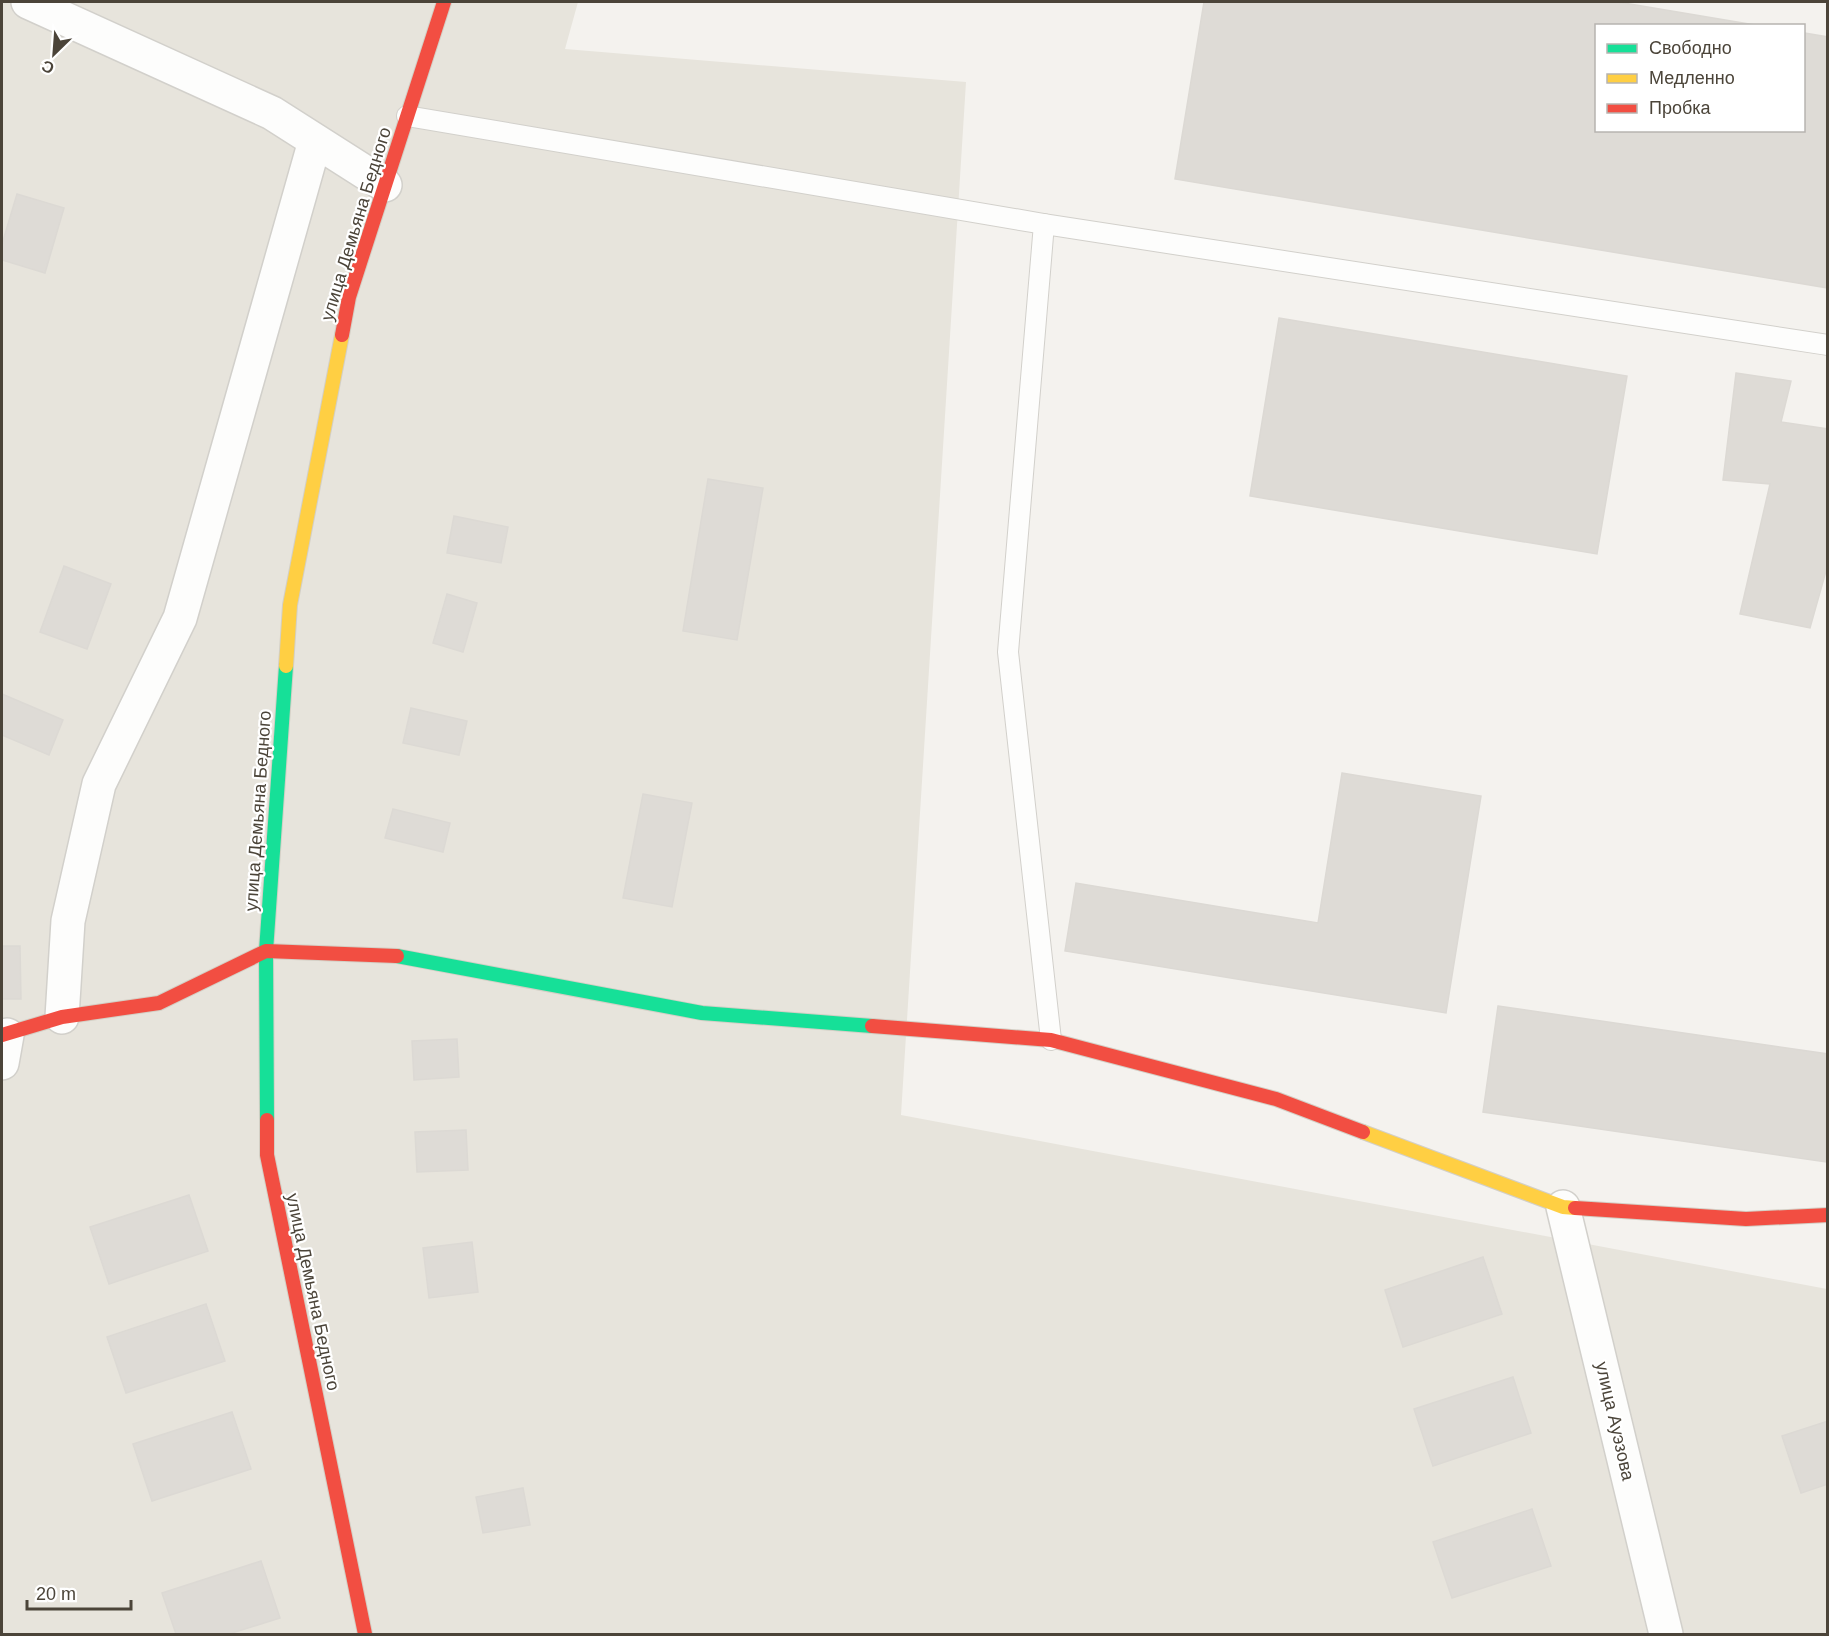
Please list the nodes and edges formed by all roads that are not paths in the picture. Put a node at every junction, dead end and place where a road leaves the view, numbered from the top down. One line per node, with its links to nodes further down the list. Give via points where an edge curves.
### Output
1 (28, 2): 4 (street, via 272,113)
2 (444, 2): 3 (street, улица Демьяна Бедного)
3 (408, 116): 5 (street, улица Демьяна Бедного); 6 (lane)
4 (315, 141): 5 (street); 9 (street, via 180,618 99,784 68,921)
5 (385, 185): 8 (street, улица Демьяна Бедного, via 349,297 290,605)
6 (1044, 224): 7 (lane); 10 (lane, via 1008,652)
7 (1827, 345)
8 (266, 951): 9 (street, via 159,1003); 10 (street, via 407,956 702,1013); 14 (street, улица Демьяна Бедного, via 267,1155)
9 (62, 1017): 11 (street)
10 (1051, 1040): 12 (street, via 1276,1099)
11 (3, 1044)
12 (1563, 1207): 13 (street, via 1746,1219); 15 (street, улица Ауэзова)
13 (1827, 1215)
14 (365, 1635)
15 (1666, 1635)

